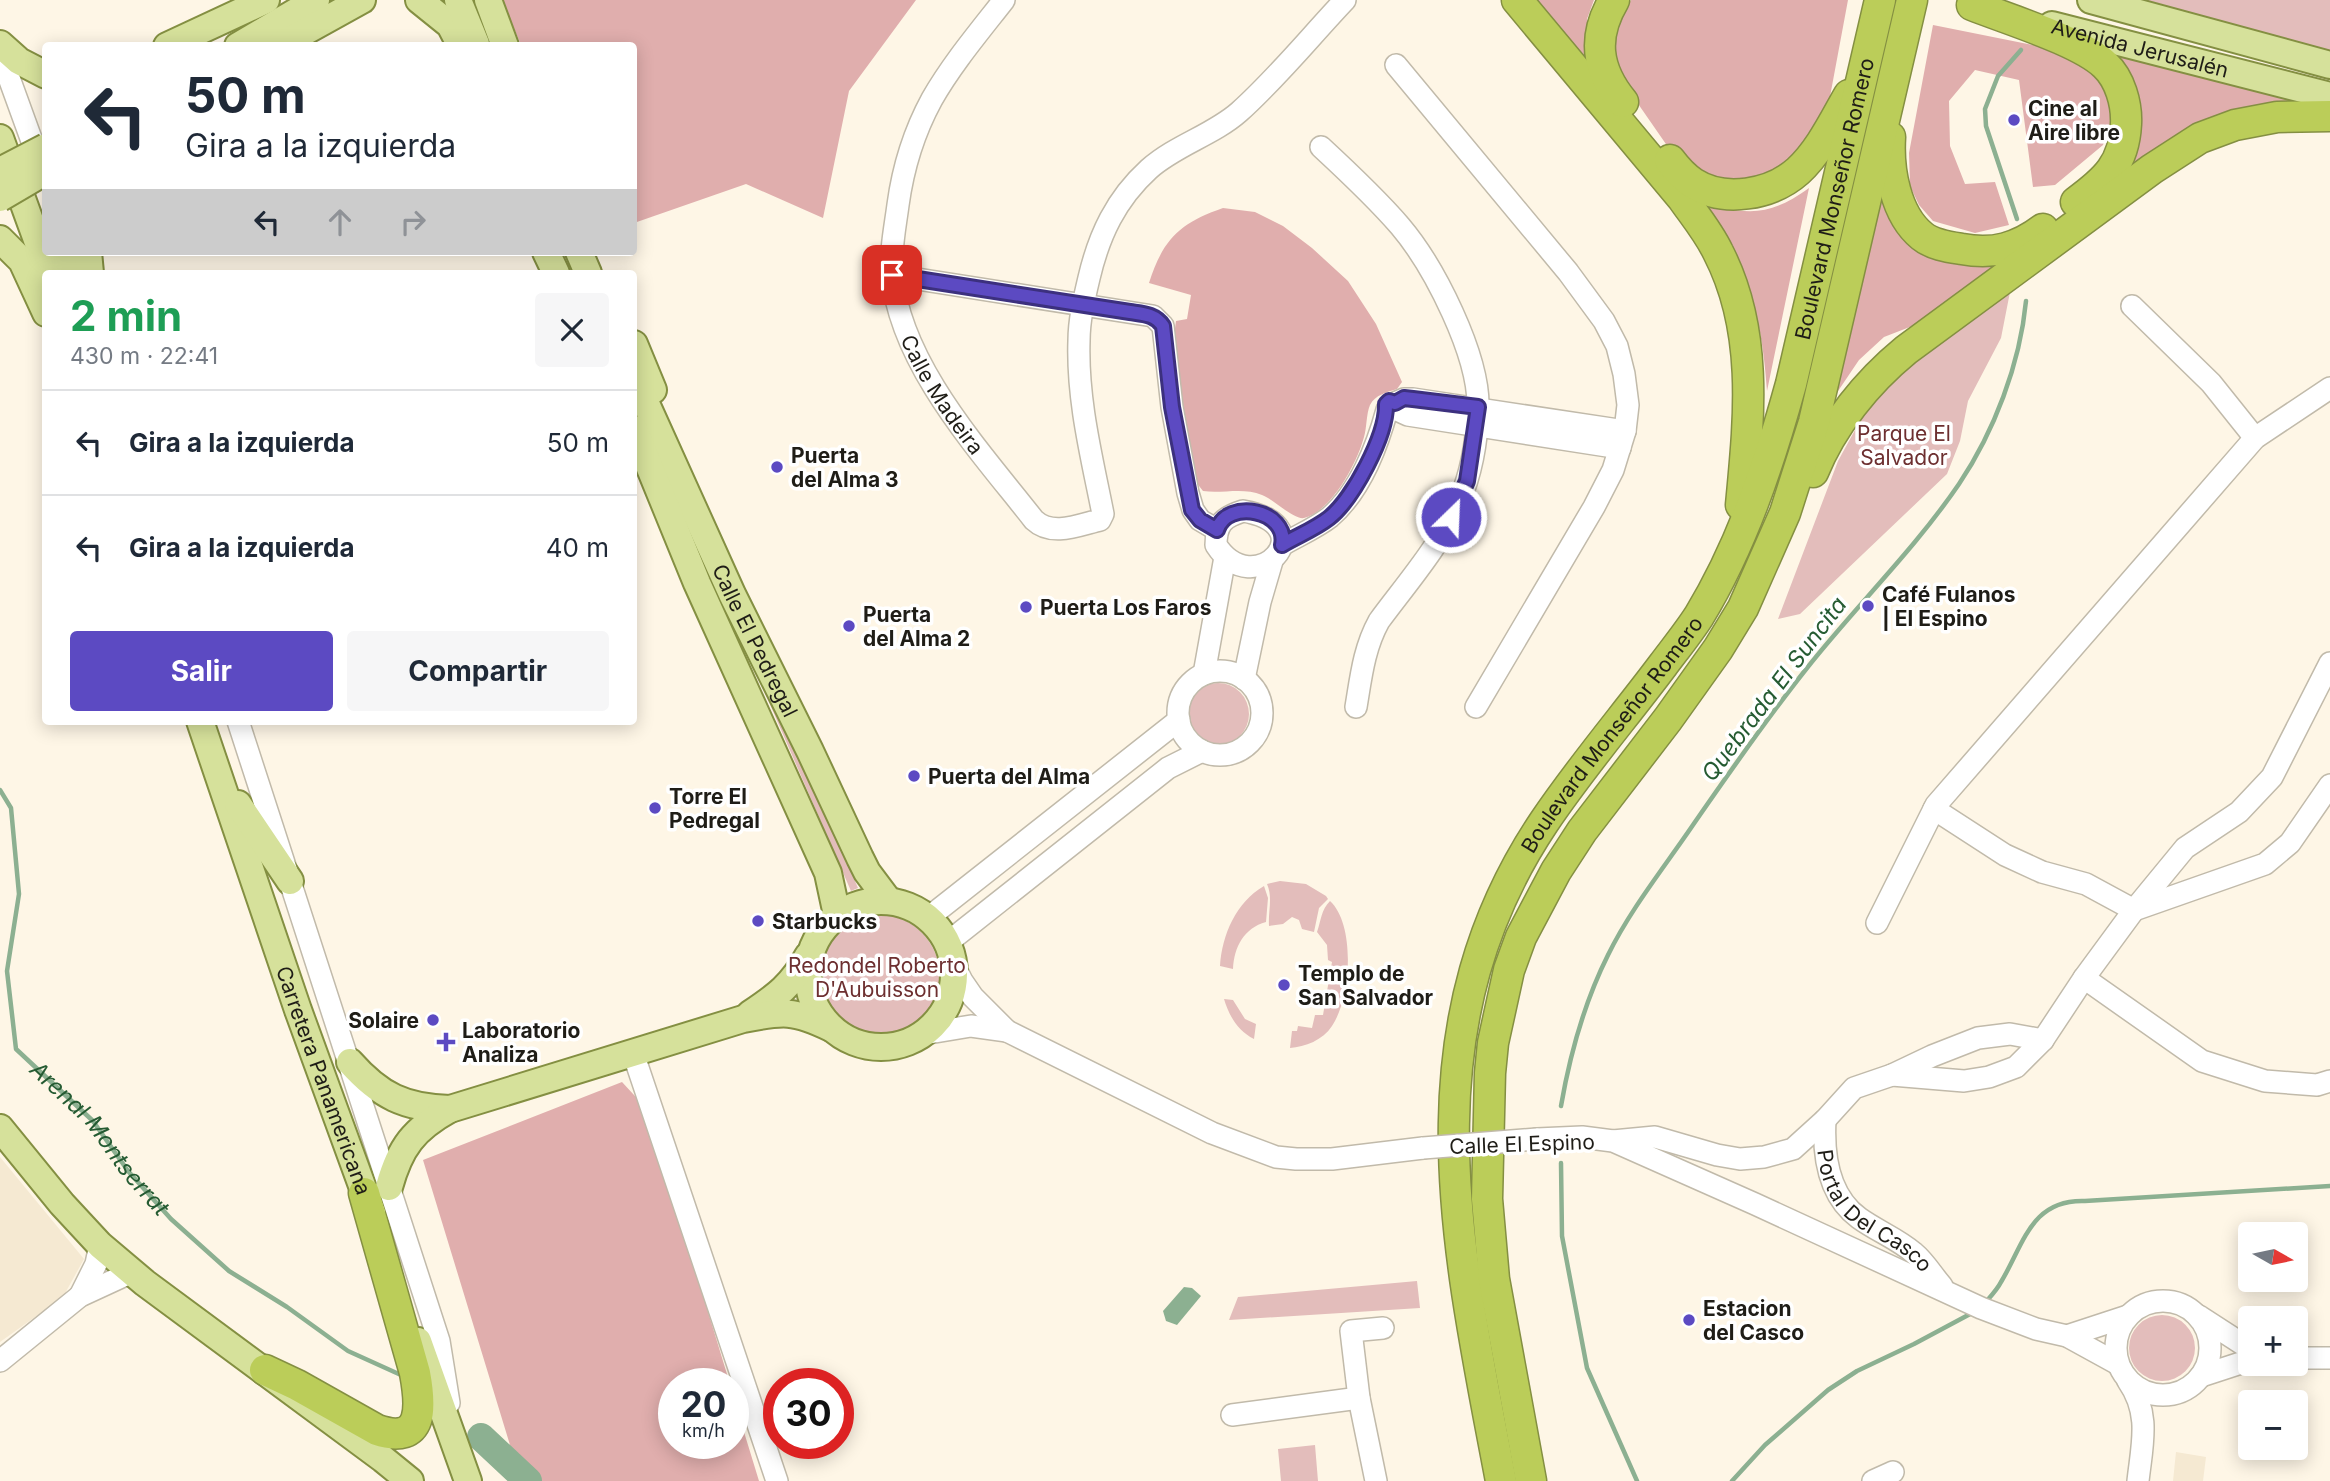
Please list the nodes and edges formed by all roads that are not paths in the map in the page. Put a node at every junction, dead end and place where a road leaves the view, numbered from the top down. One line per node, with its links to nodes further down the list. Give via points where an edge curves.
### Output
1 (266, 0): 17 (main road)
2 (316, 0): 18 (main road)
3 (362, 0): 16 (main road)
4 (419, 0): 19 (main road, via 450,25)
5 (458, 0): 20 (main road)
6 (477, 0): 21 (main road)
7 (488, 0): 22 (main road)
8 (1004, 0): 44 (street, Calle Madeira, via 948,76 919,126 899,196)
9 (1345, 0): 46 (street, via 1239,111 1164,157 1133,185 1104,228)
10 (1517, 0): 56 (highway, via 1683,199 1706,230 1729,276 1745,337 1748,377)
11 (1614, 0): 27 (highway, via 1602,28 1604,74 1678,170 1710,191 1747,194 1797,173)
12 (2091, 0): 26 (main road, Avenida Jerusalén)
13 (1880, 3): 27 (highway, Boulevard Monseñor Romero)
14 (1962, 3): 27 (highway, via 2085,51 2112,72 2124,105 2125,131 2119,159 2104,181 2030,239 2009,248 1968,250 1923,237 1910,223 1896,194); 29 (main road, Avenida Jerusalén)
15 (1910, 6): 27 (highway, Boulevard Monseñor Romero)
16 (299, 39)
17 (176, 42)
18 (245, 42)
19 (459, 42)
20 (474, 42)
21 (493, 42)
22 (504, 42)
23 (0, 44): 28 (main road)
24 (0, 53): 35 (street)
25 (1396, 65): 54 (street, via 1604,321 1625,374 1628,405)
26 (2330, 65)
27 (1879, 71): 56 (highway, Boulevard Monseñor Romero, via 1776,439); 60 (highway, Boulevard Monseñor Romero, via 1814,422 1785,513)
28 (42, 73)
29 (2330, 96)
30 (2330, 116): 60 (highway, via 2277,117 2200,138 1906,349 1863,392 1822,449 1770,578)
31 (0, 138): 41 (main road)
32 (1321, 147): 51 (street, via 1401,227 1438,282 1470,360)
33 (42, 149): 36 (main road, bridge)
34 (42, 161): 38 (main road)
35 (42, 166)
36 (0, 171)
37 (42, 173): 39 (main road, bridge)
38 (0, 183)
39 (0, 198)
40 (0, 239): 45 (main road, via 22,261)
41 (42, 254)
42 (562, 259): 43 (main road)
43 (582, 270)
44 (892, 275): 46 (street); 46 (street, Calle Madeira, via 912,343 943,399 1034,520 1058,529 1100,520 1103,514 1083,411 1079,352)
45 (42, 304)
46 (1083, 304): 55 (street, via 1153,316 1163,326 1172,407 1192,510)
47 (2132, 306): 53 (street, via 2211,383)
48 (637, 351): 59 (main road, via 692,480)
49 (637, 384): 59 (main road, Calle El Pedregal)
50 (2330, 388): 53 (street)
51 (1477, 417): 54 (street); 57 (street, via 1404,398 1392,408 1338,510); 64 (street, via 1467,481 1444,532 1371,635)
52 (637, 436): 76 (main road, Calle El Pedregal, via 697,583 828,873)
53 (2255, 438): 72 (street)
54 (1623, 439): 65 (street, via 1594,507)
55 (1217, 530): 57 (street, via 1226,517 1243,511 1272,519 1283,539); 58 (street, via 1216,545)
56 (1738, 541): 119 (highway, Boulevard Monseñor Romero, via 1698,618 1528,847 1490,927 1473,978 1454,1080 1455,1196 1467,1297)
57 (1277, 553): 58 (street, via 1266,564 1248,566); 63 (street, via 1260,602)
58 (1224, 557): 62 (street)
59 (732, 594): 74 (main road, Calle El Pedregal, via 867,872)
60 (1743, 608): 120 (highway, Boulevard Monseñor Romero, via 1683,699 1556,871 1521,937 1501,1002 1490,1073 1487,1199 1494,1279)
61 (2330, 663): 75 (street, via 2272,777 2239,812 2185,848)
62 (1204, 674): 63 (street, via 1218,671); 66 (street, via 1181,697)
63 (1244, 679): 69 (street, via 1260,702 1258,730 1250,742 1227,755)
64 (1356, 707)
65 (1476, 707)
66 (1178, 720): 69 (street, via 1191,744); 77 (street)
67 (201, 725): 71 (main road, Carretera Panamericana)
68 (239, 725): 73 (street, Carretera Panamericana)
69 (1202, 751): 80 (street, via 1168,768)
70 (2330, 785): 75 (street, via 2290,843 2265,864)
71 (224, 791): 73 (main road); 95 (main road, Carretera Panamericana, via 298,1010)
72 (1934, 809): 75 (street, via 2005,855 2042,872 2086,884); 78 (street)
73 (290, 881): 88 (street, Carretera Panamericana)
74 (888, 901): 76 (main road, via 866,902); 77 (main road, via 909,906)
75 (2134, 910): 81 (street)
76 (837, 915): 79 (main road)
77 (928, 918): 80 (main road)
78 (1877, 923)
79 (811, 950): 82 (main road, via 784,991); 83 (main road, via 810,993)
80 (950, 953): 84 (street, Calle El Espino, via 962,981); 85 (main road, via 953,983 948,1003)
81 (2084, 978): 86 (street); 90 (street, via 2202,1061 2265,1082 2317,1085)
82 (743, 1019): 83 (main road, via 792,1013); 87 (main road)
83 (831, 1028): 85 (main road, via 847,1040 886,1048)
84 (1007, 1031): 85 (street, Calle El Espino, via 971,1027); 94 (street, Calle El Espino, bridge, via 1212,1133 1276,1157 1321,1159 1537,1139)
85 (923, 1034)
86 (2043, 1040): 89 (street, via 2010,1034 1978,1038); 89 (street, via 2016,1067 1989,1077 1964,1081)
87 (633, 1053): 91 (main road); 117 (street)
88 (350, 1062): 91 (main road, via 374,1086 405,1103); 95 (street, Carretera Panamericana)
89 (1892, 1075): 92 (street, via 1854,1088)
90 (2330, 1081)
91 (450, 1109): 95 (main road, via 428,1121 409,1140)
92 (1825, 1120): 94 (street, via 1793,1149 1763,1157 1717,1155 1655,1137); 98 (street, Portal Del Casco, via 1827,1172 1841,1197 1857,1216 1915,1253)
93 (0, 1128): 96 (main road)
94 (1613, 1141): 98 (street, Calle El Espino)
95 (377, 1190): 110 (highway, via 420,1400 418,1419 412,1426 388,1434); 116 (main road, Carretera Panamericana)
96 (100, 1245): 97 (main road); 99 (street)
97 (132, 1272): 99 (street); 110 (main road)
98 (1946, 1291): 103 (street, Calle El Espino, via 2008,1320)
99 (80, 1296): 107 (street)
100 (2195, 1314): 101 (street, via 2178,1303 2161,1301 2145,1304); 104 (street); 111 (street, via 2210,1344 2208,1362)
101 (2128, 1316): 103 (street); 109 (street, via 2117,1338)
102 (1383, 1328): 112 (street, via 1351,1331)
103 (2067, 1336): 109 (street, Calle El Espino)
104 (2238, 1341)
105 (2308, 1358): 106 (street)
106 (2330, 1358)
107 (0, 1361)
108 (2238, 1365): 111 (street)
109 (2121, 1369): 111 (street, via 2136,1387 2156,1395 2173,1394); 122 (street, via 2136,1393 2144,1419)
110 (265, 1370): 115 (main road)
111 (2195, 1381): 123 (street, via 2163,1407)
112 (1359, 1398): 113 (street); 118 (street)
113 (1232, 1415)
114 (1893, 1472): 121 (street)
115 (410, 1481)
116 (468, 1481)
117 (777, 1481)
118 (1376, 1481)
119 (1501, 1481)
120 (1531, 1481)
121 (1873, 1481)
122 (2138, 1481)
123 (2152, 1481)

